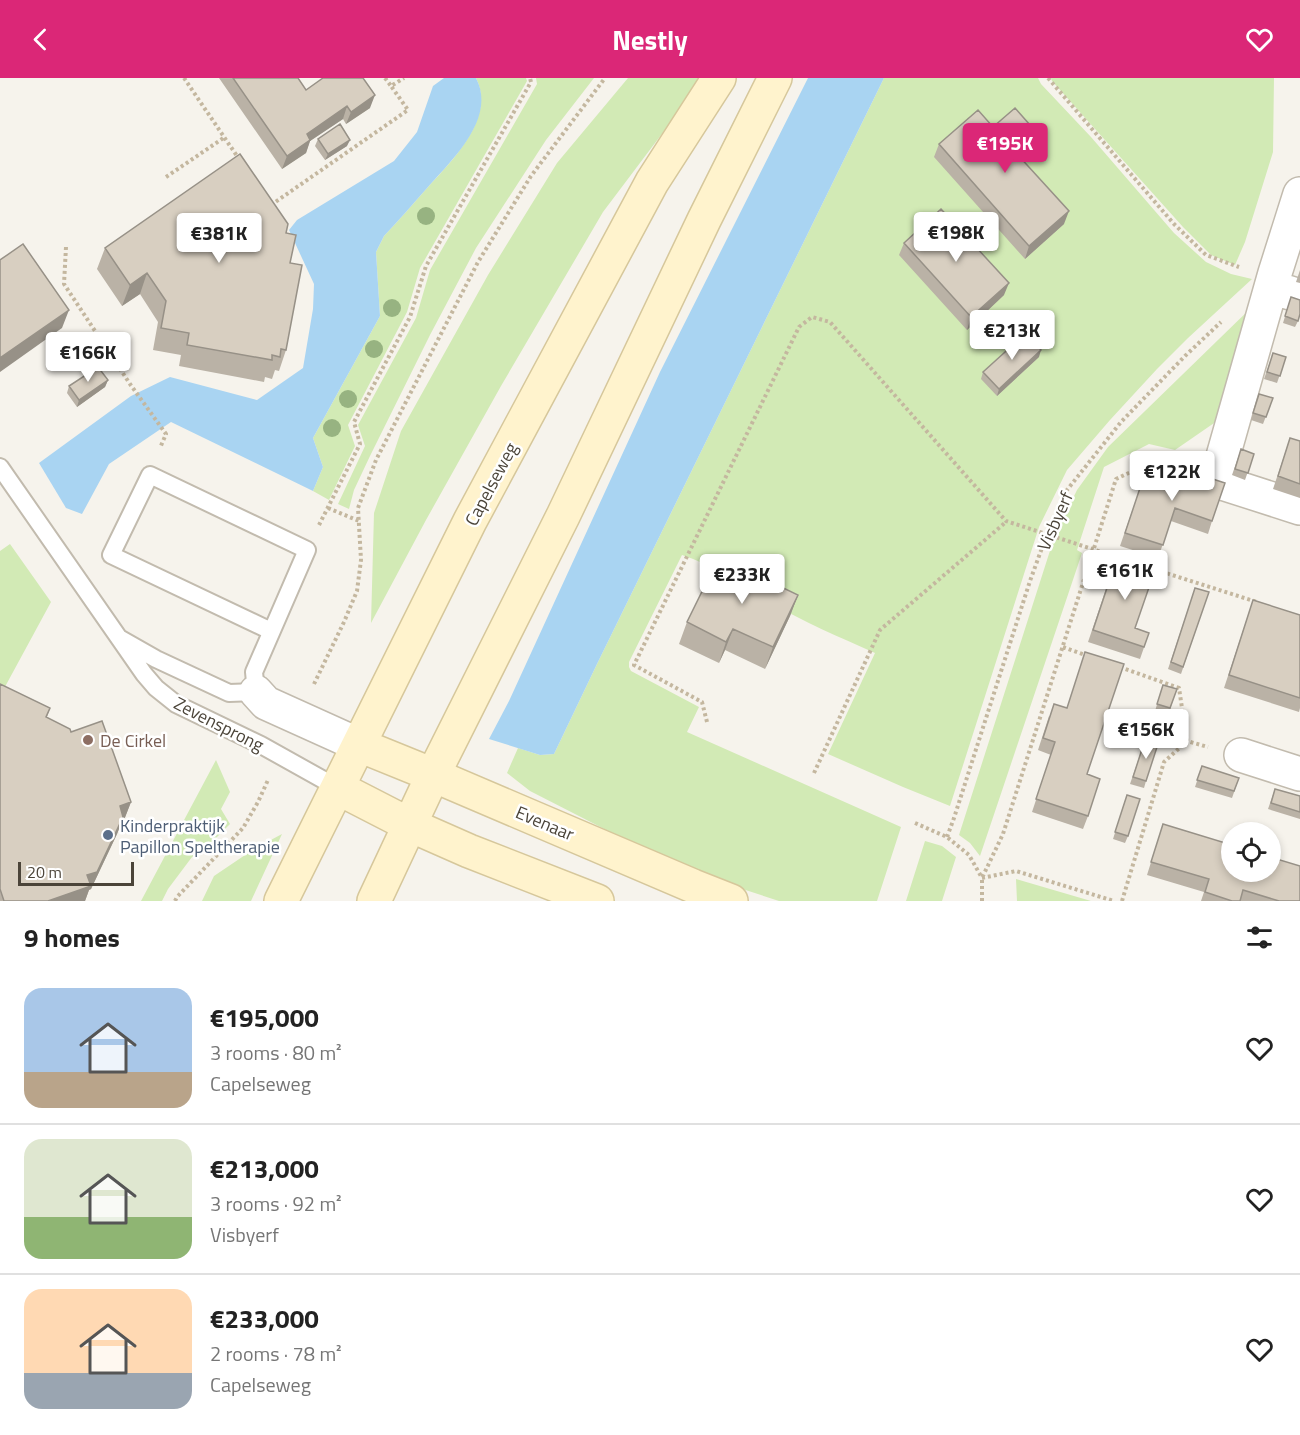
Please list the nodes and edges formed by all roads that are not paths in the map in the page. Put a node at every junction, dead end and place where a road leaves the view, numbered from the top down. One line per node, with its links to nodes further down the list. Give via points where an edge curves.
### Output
1 (719, 78): 10 (main road, Capelseweg, via 647,192 471,522)
2 (775, 78): 13 (main road)
3 (1300, 194): 4 (street)
4 (1282, 285): 6 (street, via 1216,481)
5 (0, 467): 8 (lane, Zevensprong)
6 (1300, 508)
7 (271, 631): 7 (lane, via 307,550 150,476 111,555); 9 (lane, via 254,672)
8 (119, 638): 9 (lane, Zevensprong, via 229,693); 14 (lane, Zevensprong, via 156,688 176,704)
9 (256, 692): 10 (street, via 266,703)
10 (359, 745): 13 (main road, Evenaar); 14 (main road, Capelseweg)
11 (1240, 755): 12 (street)
12 (1300, 774)
13 (433, 775): 15 (main road); 19 (main road, Evenaar)
14 (338, 788): 15 (main road); 16 (main road, Capelseweg)
15 (410, 825): 17 (main road); 18 (main road)
16 (281, 901)
17 (374, 901)
18 (597, 901)
19 (731, 901)

